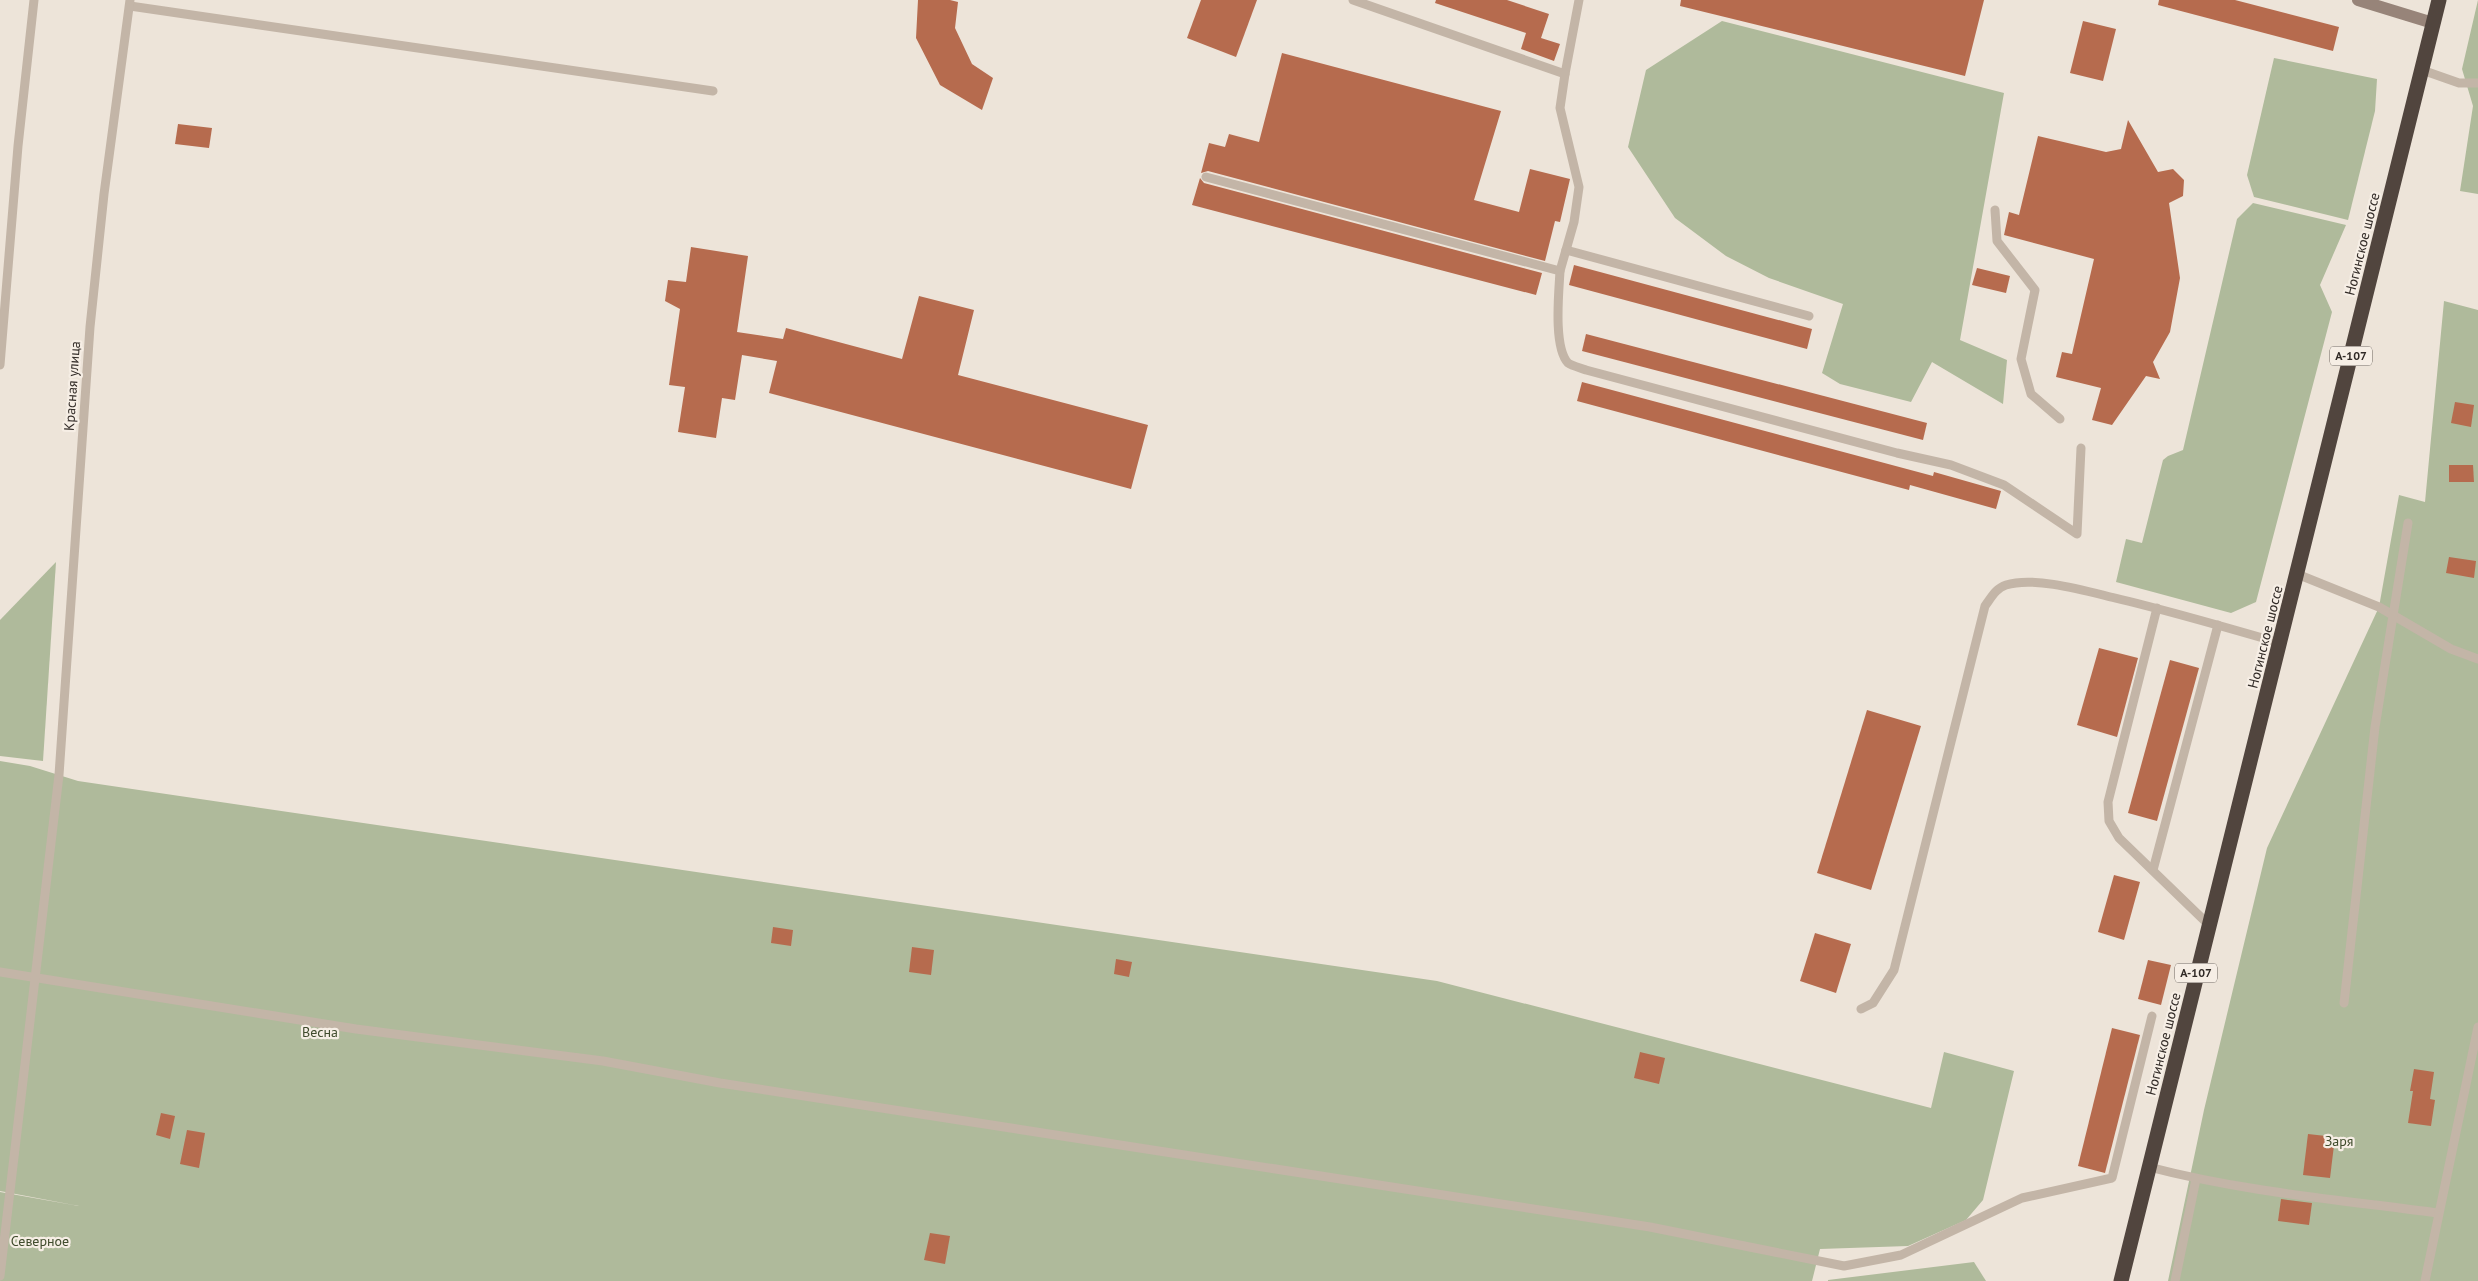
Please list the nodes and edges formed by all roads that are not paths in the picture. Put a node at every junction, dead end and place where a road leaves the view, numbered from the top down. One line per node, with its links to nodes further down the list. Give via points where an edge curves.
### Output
1 (34, 0): 16 (lane)
2 (1352, 0): 9 (lane)
3 (1579, 0): 9 (lane)
4 (2358, 0): 7 (main road)
5 (2439, 0): 7 (highway, Ногинское шоссе / А-107)
6 (130, 3): 11 (lane); 31 (lane, Красная улица, via 90,327 59,775)
7 (2434, 23): 8 (highway, Ногинское шоссе / А-107)
8 (2422, 70): 10 (lane, via 2458,84); 22 (highway, Ногинское шоссе / А-107)
9 (1564, 74): 14 (lane, via 1560,108 1579,187)
10 (2478, 83)
11 (713, 91)
12 (1206, 177): 15 (lane)
13 (1995, 210): 19 (lane, via 1997,241 2035,290 2021,359 2031,394)
14 (1566, 250): 15 (lane); 17 (lane)
15 (1560, 271): 20 (lane, via 1559,323 1562,353 1569,363 1896,453 1951,465 2004,484 2077,534)
16 (2, 312): 18 (lane)
17 (1809, 316)
18 (0, 365)
19 (2060, 419)
20 (2081, 448)
21 (2408, 524): 24 (lane)
22 (2297, 574): 24 (lane); 26 (highway, Ногинское шоссе / А-107)
23 (2157, 608): 25 (lane); 28 (lane, via 2108,811 2113,830); 33 (lane, via 2065,586 2006,585 1995,592 1985,606 1894,970 1873,1003)
24 (2394, 616): 27 (lane, via 2451,648); 32 (lane, via 2375,727)
25 (2218, 625): 26 (lane); 28 (lane)
26 (2280, 643): 29 (highway, Ногинское шоссе / А-107)
27 (2478, 659)
28 (2153, 870): 29 (lane)
29 (2209, 926): 36 (highway, Ногинское шоссе / А-107)
30 (0, 972): 31 (lane)
31 (36, 978): 34 (lane, via 356,1029 603,1061 739,1086 1650,1227 1844,1266 1901,1255 2022,1198 2112,1178); 39 (lane, Красная улица)
32 (2344, 1003)
33 (1861, 1009)
34 (2152, 1016)
35 (2478, 1027): 38 (lane)
36 (2149, 1168): 37 (lane); 40 (highway, Ногинское шоссе / А-107)
37 (2196, 1179): 38 (lane); 41 (lane)
38 (2438, 1213): 42 (lane)
39 (0, 1276)
40 (2121, 1281)
41 (2176, 1281)
42 (2425, 1281)

